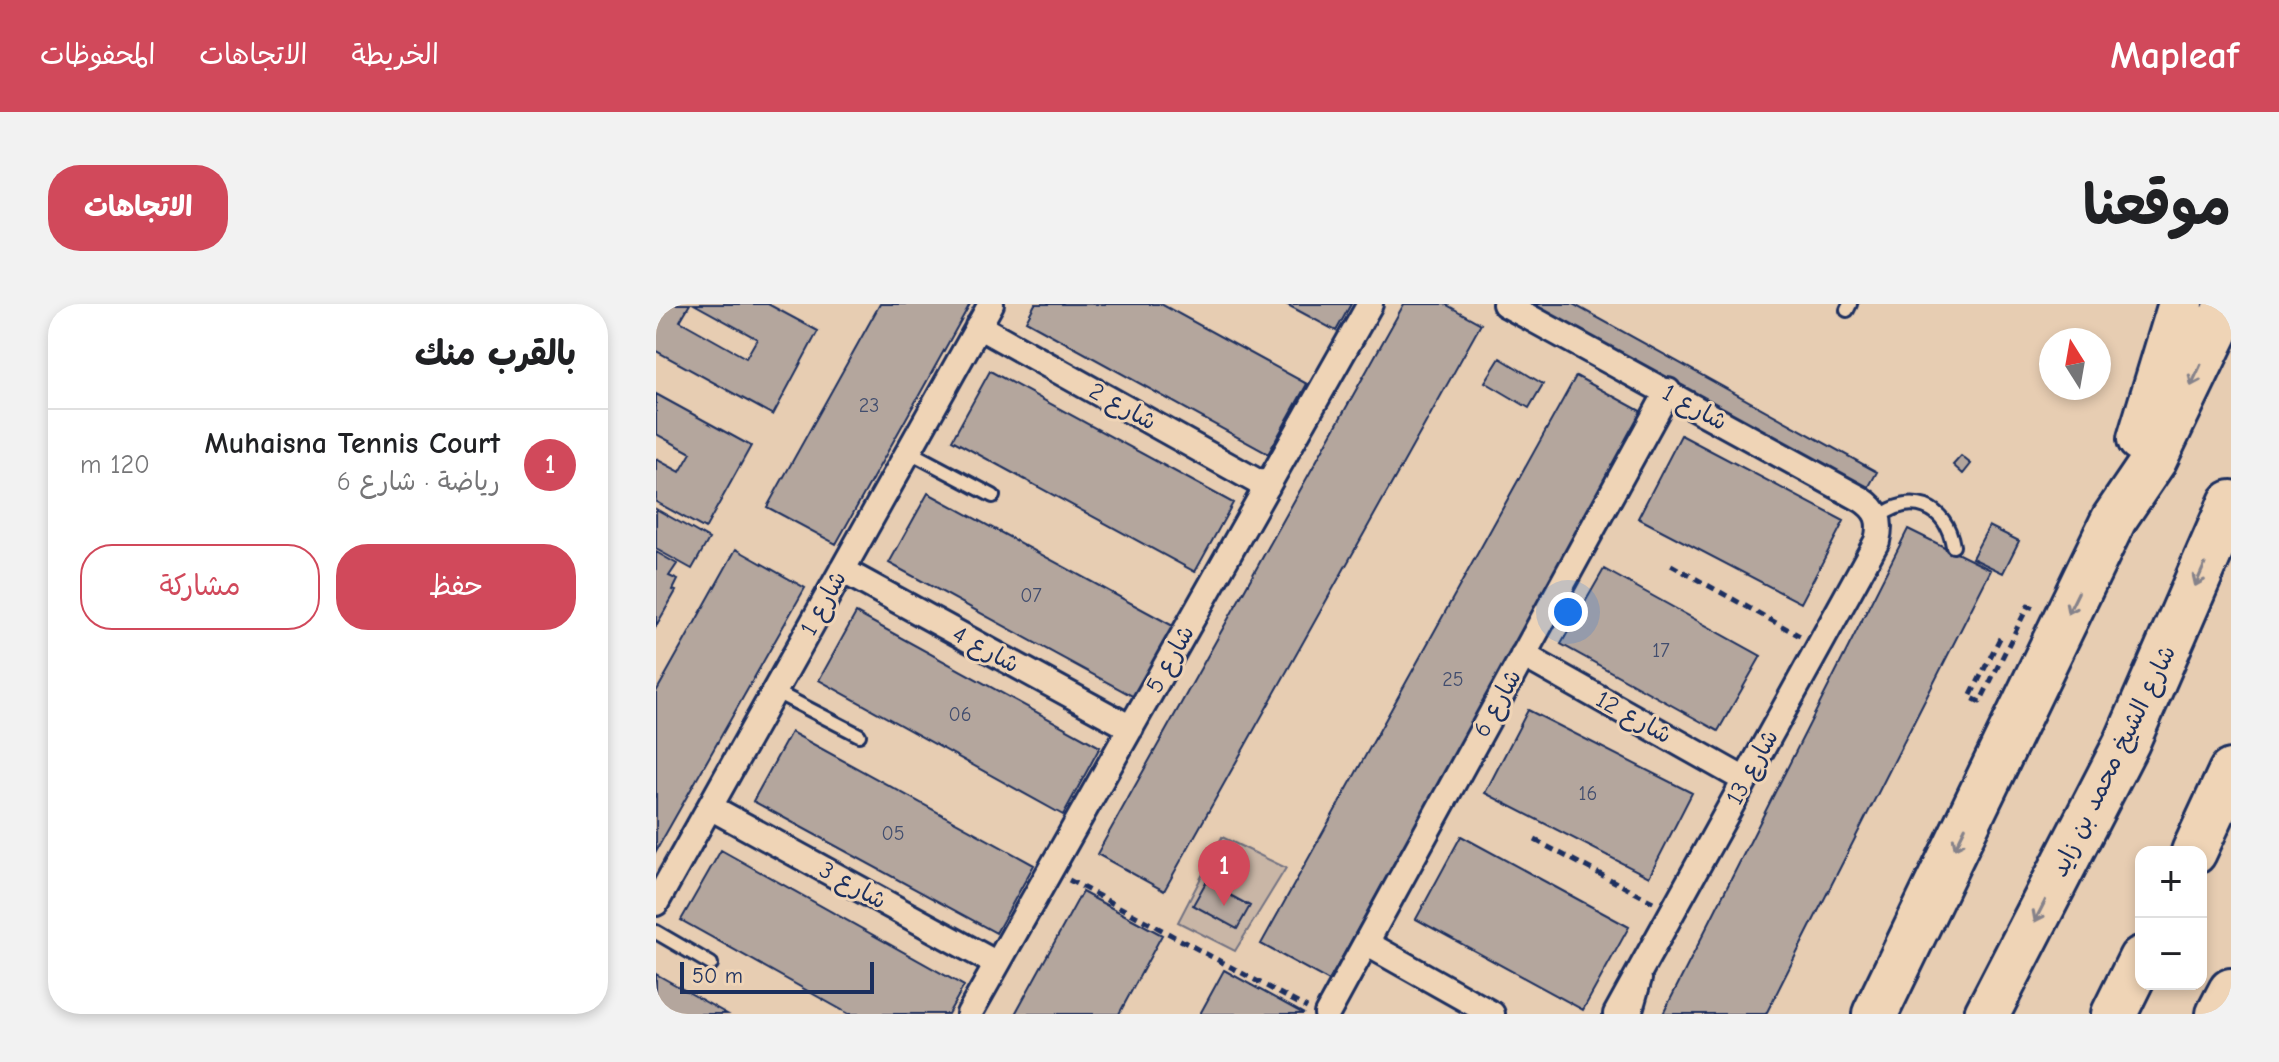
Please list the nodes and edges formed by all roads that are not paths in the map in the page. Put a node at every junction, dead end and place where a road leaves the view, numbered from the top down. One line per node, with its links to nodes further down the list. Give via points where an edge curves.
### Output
1 (991, 304): 6 (street, شارع 1)
2 (1370, 304): 9 (street, شارع 5)
3 (1505, 304): 7 (street, شارع 1)
4 (2181, 304): 13 (highway)
5 (2229, 304): 13 (highway, one-way to 13, via 2154,460)
6 (978, 326): 8 (street, شارع 1); 9 (street, شارع 2)
7 (1668, 391): 12 (street, شارع 1, via 1861,499); 16 (street, شارع 6)
8 (908, 451): 10 (lane); 15 (street, شارع 1)
9 (1267, 487): 18 (street, شارع 5)
10 (993, 496)
11 (2231, 503): 38 (highway, شارع الشيخ محمد بن زايد, one-way to 38, via 2127,742)
12 (1879, 517): 14 (lane, via 1905,504 1921,505 1945,522); 21 (street, شارع 13, via 1877,541)
13 (2114, 519): 37 (highway, one-way to 37)
14 (1953, 546)
15 (842, 570): 17 (street, شارع 1); 18 (street, شارع 4)
16 (1523, 655): 21 (street, شارع 12); 26 (street, شارع 6)
17 (774, 691): 19 (lane); 22 (street, شارع 1)
18 (1131, 728): 29 (street, شارع 5)
19 (859, 735)
20 (2231, 772): 23 (highway)
21 (1745, 780): 27 (street, شارع 13)
22 (710, 807): 24 (street, شارع 1); 29 (street, شارع 3)
23 (2197, 846)
24 (656, 903)
25 (656, 932): 28 (lane)
26 (1366, 943): 33 (street, شارع 6); 34 (street)
27 (1654, 944): 35 (street, شارع 13); 36 (lane)
28 (711, 964)
29 (997, 964): 32 (street, شارع 5)
30 (2135, 971): 39 (highway)
31 (2231, 991): 40 (highway)
32 (969, 1014)
33 (1327, 1014)
34 (1492, 1014)
35 (1616, 1014)
36 (1635, 1014)
37 (1875, 1014)
38 (1987, 1014)
39 (2114, 1014)
40 (2219, 1014)

